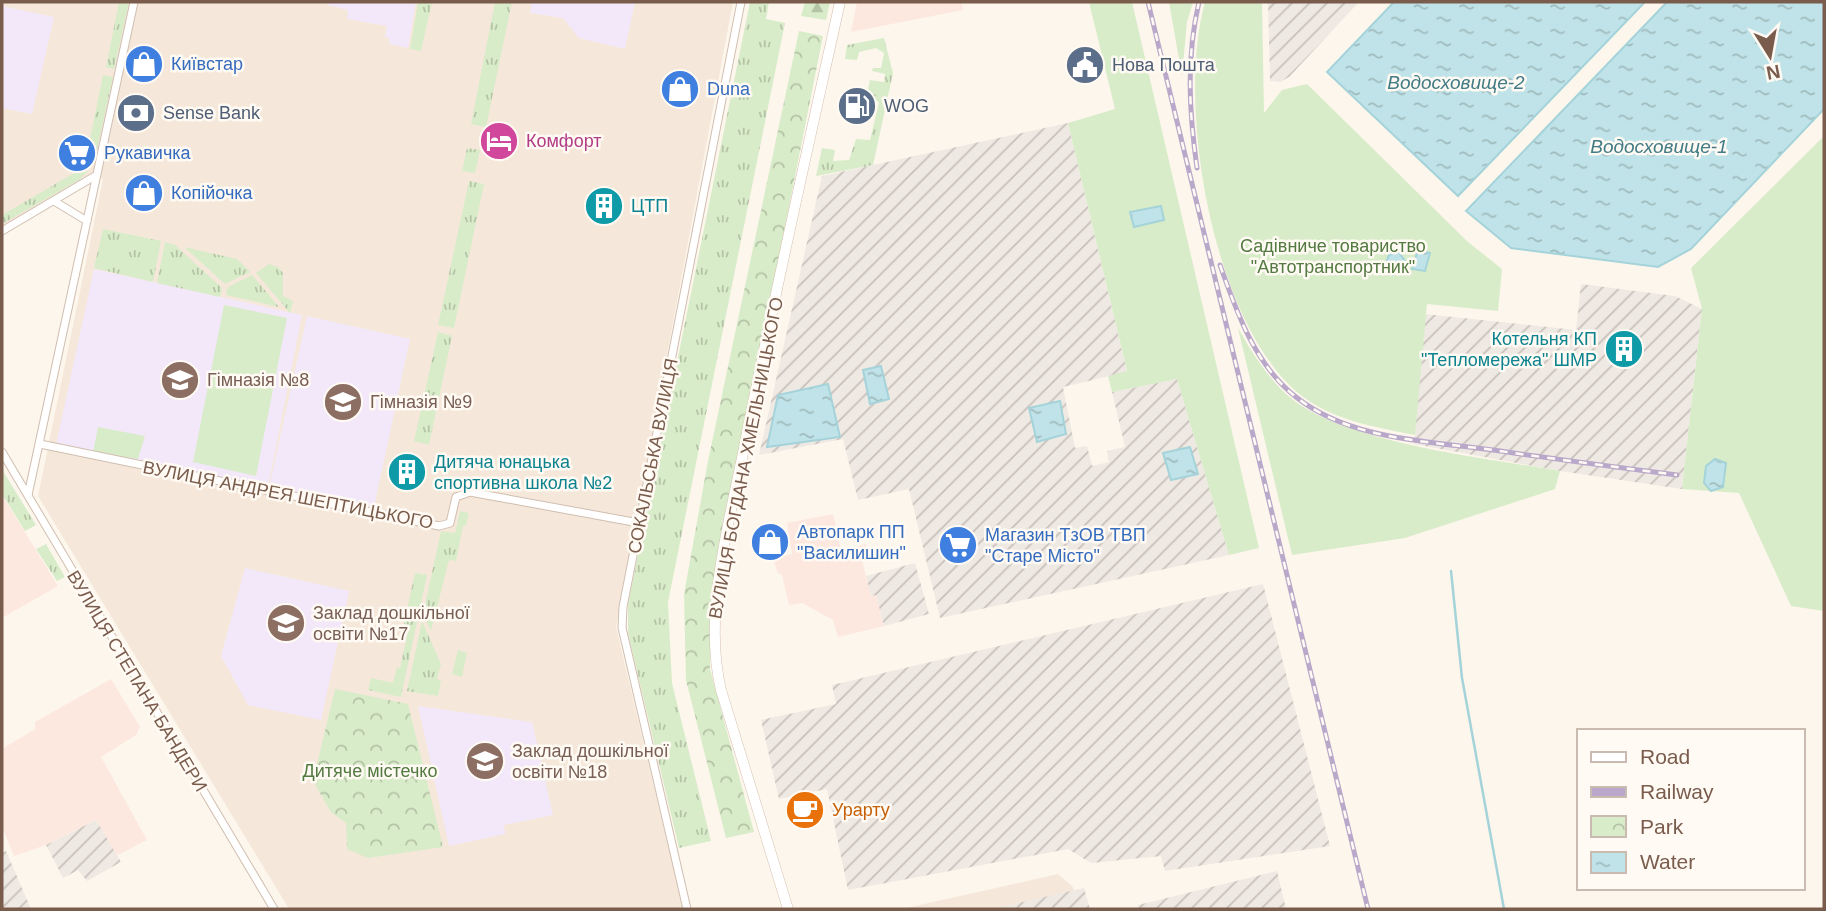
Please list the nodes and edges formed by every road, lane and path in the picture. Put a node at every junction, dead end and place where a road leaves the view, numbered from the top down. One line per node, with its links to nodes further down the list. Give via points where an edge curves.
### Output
1 (134, 2): 4 (street)
2 (741, 2): 11 (street, СОКАЛЬСЬКА ВУЛИЦЯ)
3 (840, 2): 14 (street, ВУЛИЦЯ БОГДАНА ХМЕЛЬНИЦЬКОГО, via 758,378 715,620 714,661 721,690)
4 (95, 176): 5 (street); 6 (street)
5 (54, 201): 6 (street); 7 (street)
6 (87, 221): 8 (street)
7 (2, 231)
8 (40, 444): 10 (street); 11 (street, ВУЛИЦЯ АНДРЕЯ ШЕПТИЦЬКОГО, via 439,526 450,523 456,497 470,492)
9 (2, 452): 10 (street, ВУЛИЦЯ СТЕПАНА БАНДЕРИ)
10 (28, 495): 12 (street, ВУЛИЦЯ СТЕПАНА БАНДЕРИ)
11 (639, 523): 13 (street, СОКАЛЬСЬКА ВУЛИЦЯ, via 622,628)
12 (274, 909)
13 (687, 909)
14 (788, 909)

